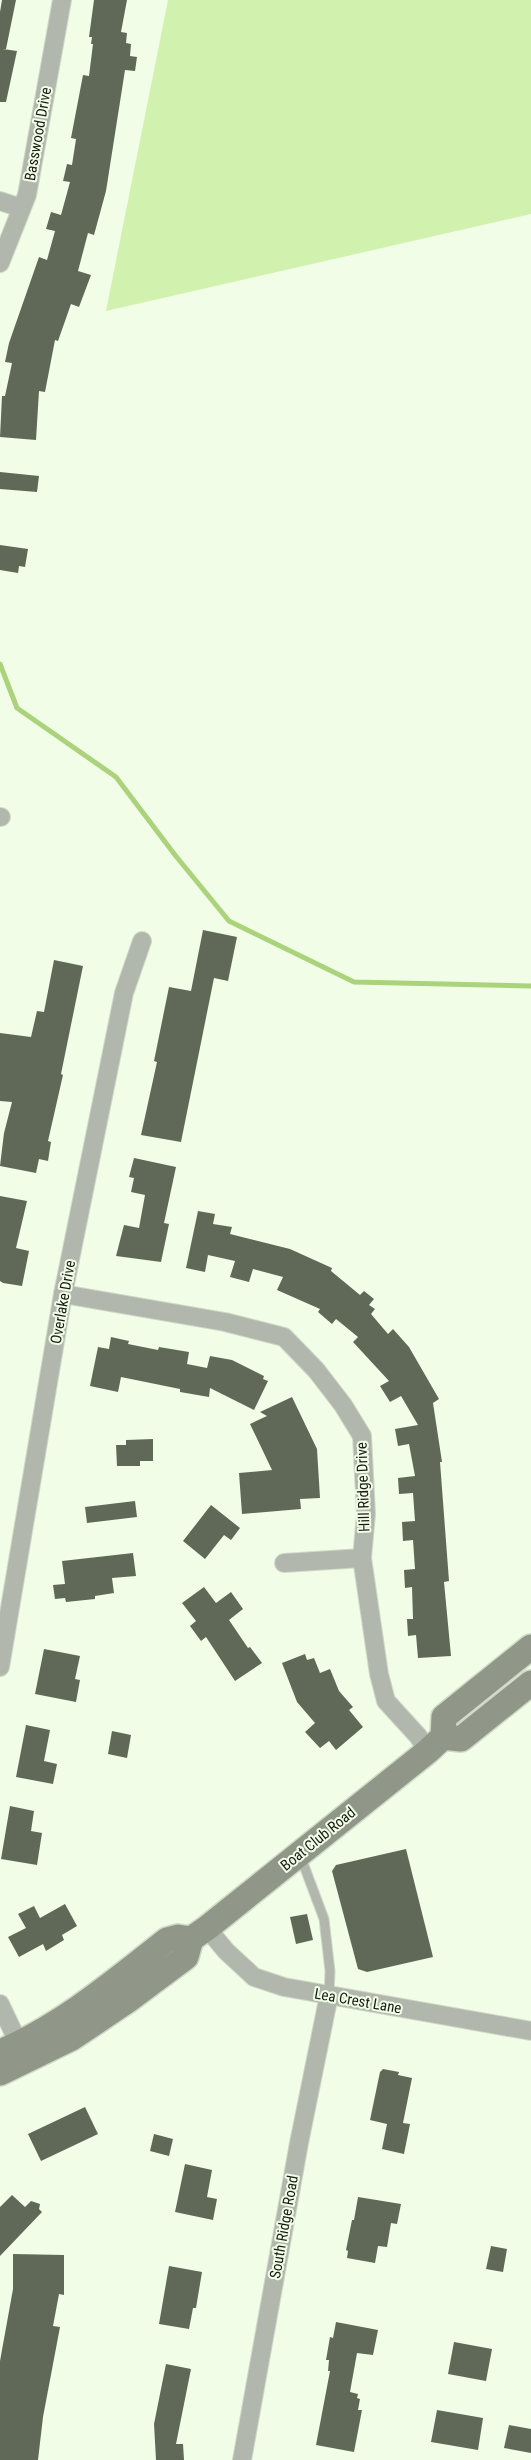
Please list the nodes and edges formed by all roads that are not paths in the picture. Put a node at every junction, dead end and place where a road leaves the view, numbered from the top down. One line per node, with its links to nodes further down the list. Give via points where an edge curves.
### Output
1 (62, 0): 3 (street, Basswood Drive, via 27,195)
2 (0, 201): 3 (street)
3 (21, 208): 4 (street, Basswood Drive)
4 (0, 263)
5 (142, 941): 6 (street, Overlake Drive, via 124,993)
6 (63, 1294): 7 (street, Hill Ridge Drive, via 225,1322 284,1337 316,1370 362,1436 366,1514); 10 (street, Overlake Drive)
7 (362, 1558): 8 (street); 12 (street, Hill Ridge Drive, via 386,1701 418,1736)
8 (284, 1563)
9 (531, 1648): 12 (main road, via 444,1717)
10 (0, 1667)
11 (531, 1682): 12 (main road, via 461,1739)
12 (435, 1744): 13 (main road, Boat Club Road)
13 (299, 1853): 14 (main road, Boat Club Road); 15 (lane, via 324,1919 330,1971)
14 (199, 1933): 15 (street, Lea Crest Lane, via 226,1951 254,1977 284,1987); 18 (main road, via 167,1940 102,1991); 19 (main road, Boat Club Road, via 186,1957 127,2001 72,2038)
15 (329, 1995): 17 (street, Lea Crest Lane); 20 (street, South Ridge Road)
16 (0, 2004): 18 (street)
17 (531, 2031)
18 (9, 2048)
19 (0, 2073)
20 (242, 2460)

